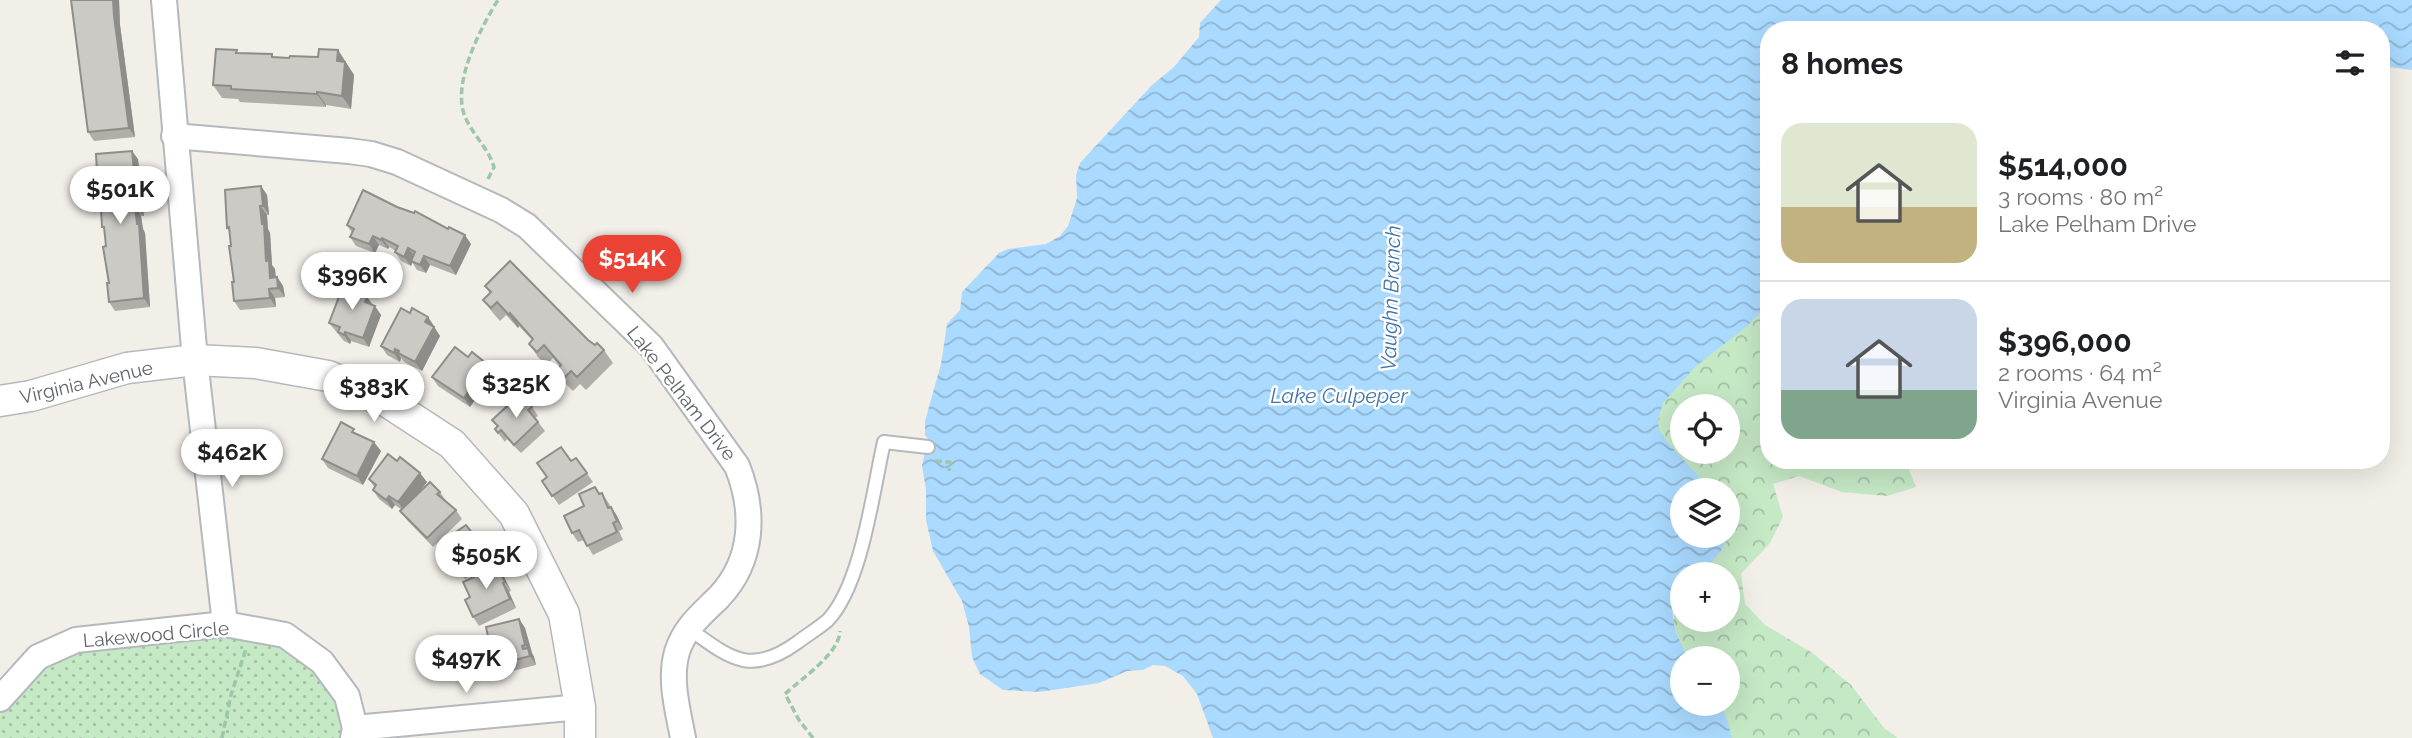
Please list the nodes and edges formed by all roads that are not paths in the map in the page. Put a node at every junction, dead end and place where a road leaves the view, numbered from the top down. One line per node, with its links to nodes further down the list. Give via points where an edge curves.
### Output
1 (164, 0): 2 (street)
2 (174, 136): 3 (street); 7 (street, Lake Pelham Drive, via 371,154 397,162 527,226 637,331 737,466 749,513 744,556 728,587)
3 (195, 360): 4 (street, Virginia Avenue, via 127,368); 6 (street); 9 (street, Virginia Avenue, via 256,363 328,376 386,401 452,444 514,514 564,614)
4 (0, 401)
5 (928, 447): 7 (lane, via 884,442 855,572 829,618 782,654 754,662 730,656)
6 (234, 626): 8 (street, Lakewood Circle, via 76,640 38,657); 10 (street, Lakewood Circle, via 285,635 322,662 347,696)
7 (688, 628): 12 (street, Lake Pelham Drive, via 675,665)
8 (0, 699)
9 (580, 707): 10 (street); 11 (street, Virginia Avenue)
10 (354, 733)
11 (580, 738)
12 (682, 738)

